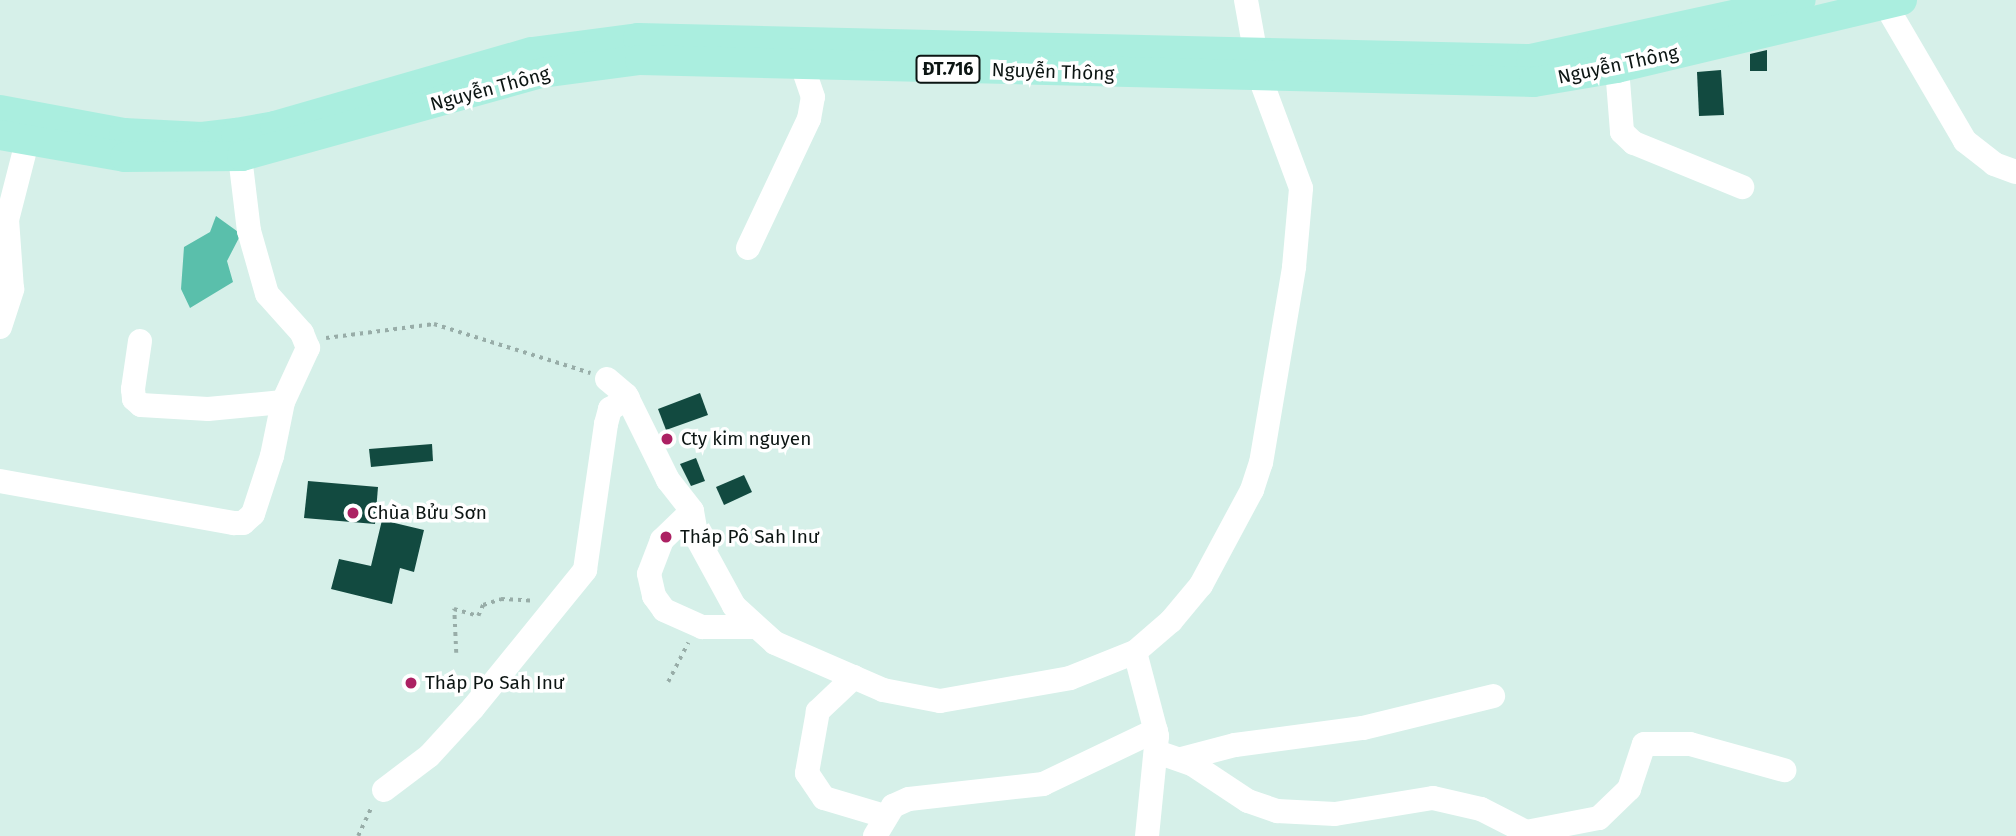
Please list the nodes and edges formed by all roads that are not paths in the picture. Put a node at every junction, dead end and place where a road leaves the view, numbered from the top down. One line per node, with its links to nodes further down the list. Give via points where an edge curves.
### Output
1 (1246, 0): 5 (street)
2 (1801, 0): 5 (main road, Nguyễn Thông / ĐT.716, via 1531,60)
3 (1893, 2): 6 (main road, Nguyễn Thông / ĐT.716); 10 (street, via 1965,141 1994,164)
4 (802, 65): 5 (main road, Nguyễn Thông / ĐT.716); 9 (main road, Nguyễn Thông / ĐT.716, via 677,60 574,66); 13 (street, via 813,97 809,119)
5 (1258, 66): 6 (main road, Nguyễn Thông / ĐT.716, via 1501,84); 9 (main road, Nguyễn Thông / ĐT.716, via 672,38 603,40 532,52 275,127); 22 (street, via 1297,169 1301,201 1261,463 1252,490 1201,584 1171,621)
6 (1617, 68): 11 (street, via 1622,132 1634,143)
7 (0, 110): 9 (main road, Nguyễn Thông / ĐT.716, via 124,133 202,136)
8 (13, 139): 9 (main road, Nguyễn Thông / ĐT.716, via 125,157); 12 (street)
9 (239, 145): 18 (street, via 249,231 267,294 307,341 307,355)
10 (2016, 172)
11 (1742, 187)
12 (3, 222): 14 (street, via 12,289)
13 (748, 248)
14 (0, 327)
15 (140, 341): 18 (street, via 133,389 134,399 141,405 208,409)
16 (607, 379): 17 (street)
17 (628, 398): 20 (street, via 668,480); 27 (street, via 610,410 606,424 585,570 473,708 429,756)
18 (283, 402): 19 (street, via 253,514 243,523)
19 (0, 481)
20 (692, 511): 21 (street, via 704,554 734,606); 21 (street, via 662,540 649,574 654,596 664,611 702,628)
21 (752, 627): 23 (street, via 775,643)
22 (1135, 652): 23 (street, via 1089,673 956,700 917,699); 25 (street)
23 (854, 677): 28 (street, via 818,711 807,773 824,798)
24 (1493, 696): 25 (street, via 1363,728 1236,745)
25 (1165, 747): 26 (street, via 1248,801 1277,811 1335,814 1433,798 1481,809 1526,832 1599,818 1629,789 1644,744 1690,744); 28 (street, via 1043,785 908,799 893,806); 29 (street)
26 (1784, 770)
27 (384, 790)
28 (880, 826)
29 (1147, 836)

